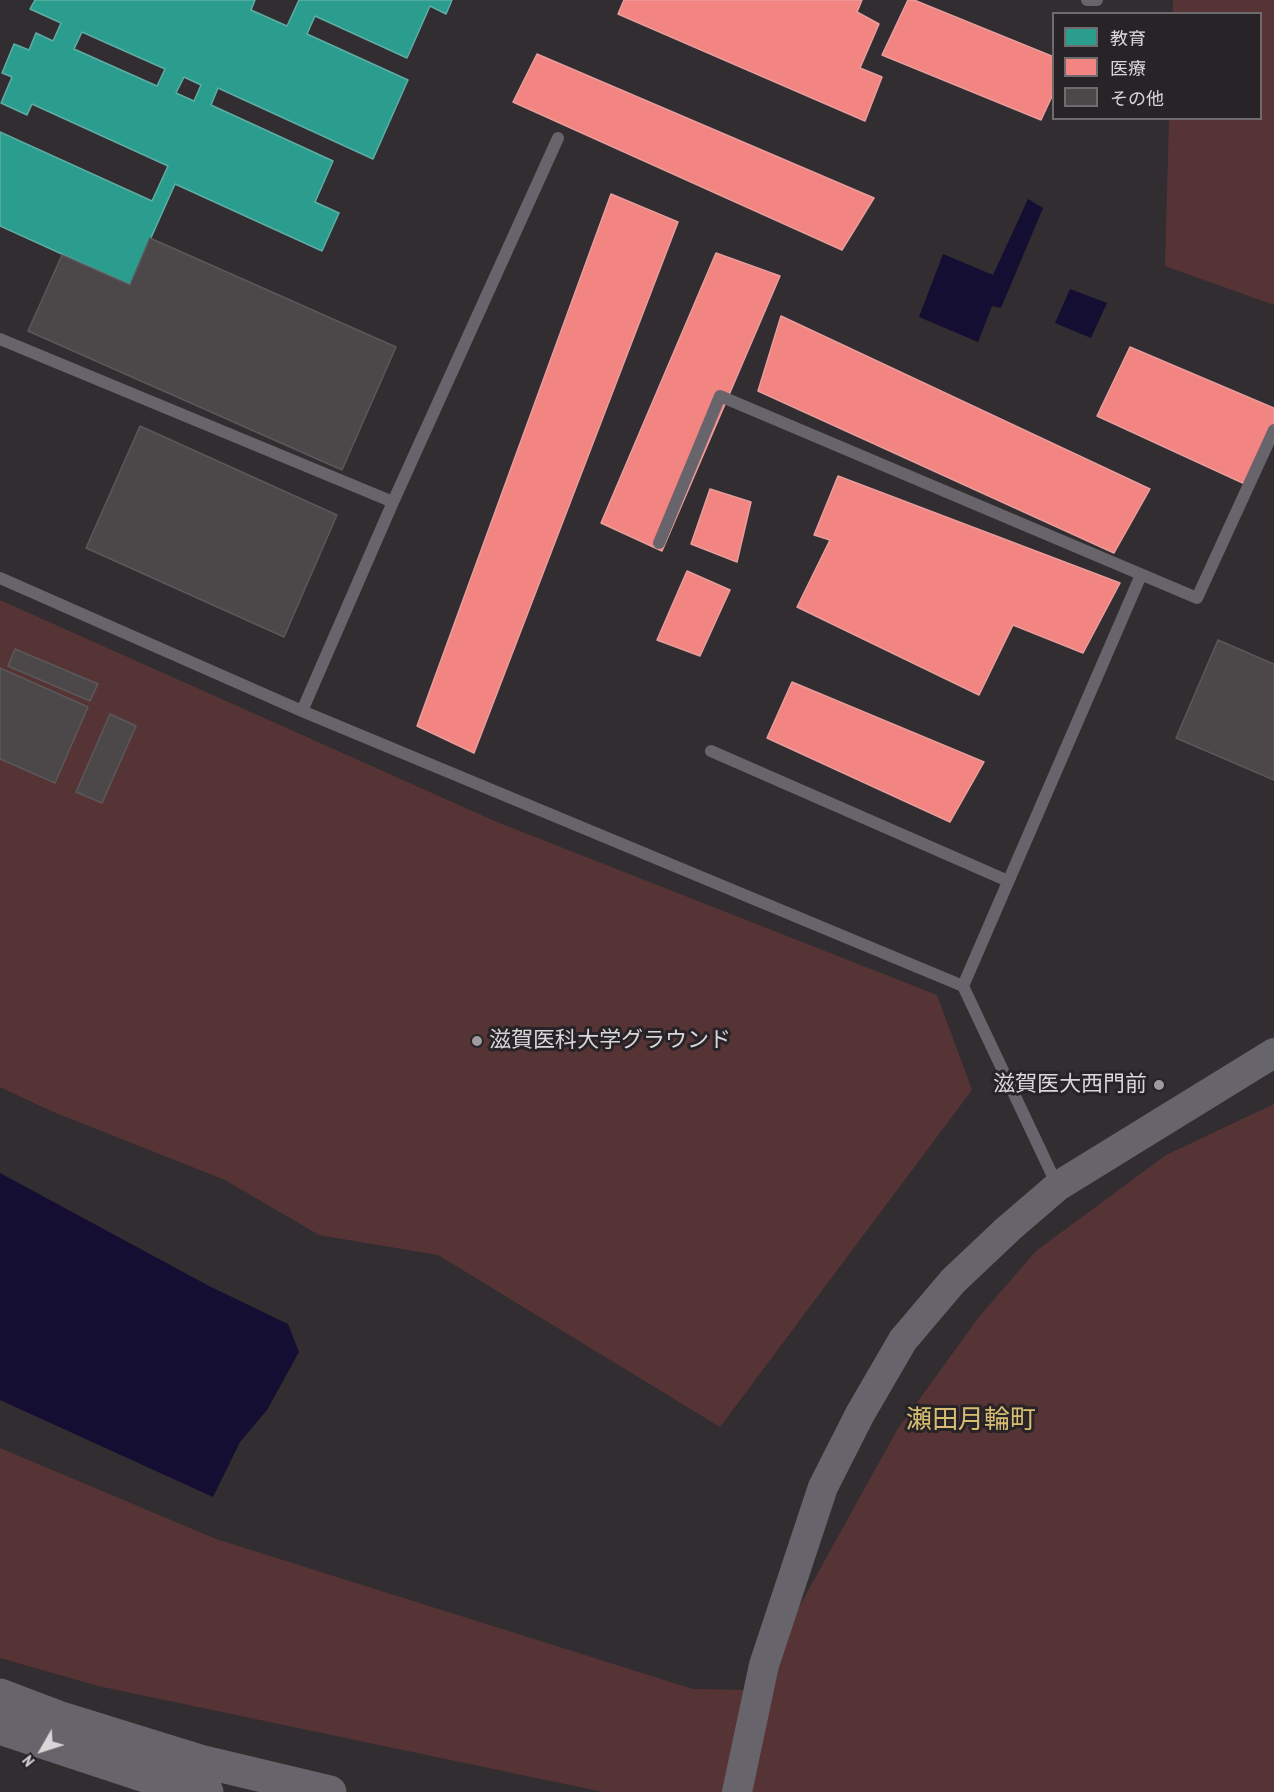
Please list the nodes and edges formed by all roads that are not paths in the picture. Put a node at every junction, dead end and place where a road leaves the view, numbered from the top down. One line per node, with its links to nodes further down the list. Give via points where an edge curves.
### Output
1 (1087, 0): 2 (lane)
2 (1097, 0)
3 (558, 138): 6 (lane)
4 (0, 339): 6 (lane)
5 (1274, 430): 8 (lane, via 1197,598)
6 (393, 502): 10 (lane)
7 (659, 543): 8 (lane, via 720,396)
8 (1141, 575): 12 (lane)
9 (0, 578): 10 (lane)
10 (302, 711): 13 (lane)
11 (711, 751): 12 (lane)
12 (1008, 880): 13 (lane)
13 (963, 986): 15 (lane)
14 (1274, 1053): 15 (street)
15 (1058, 1186): 20 (street, via 953,1281 903,1340 860,1414 823,1487 793,1576 764,1665)
16 (0, 1695): 19 (main road, via 200,1761)
17 (0, 1728): 18 (main road, via 148,1777)
18 (207, 1792)
19 (330, 1792)
20 (736, 1792)

